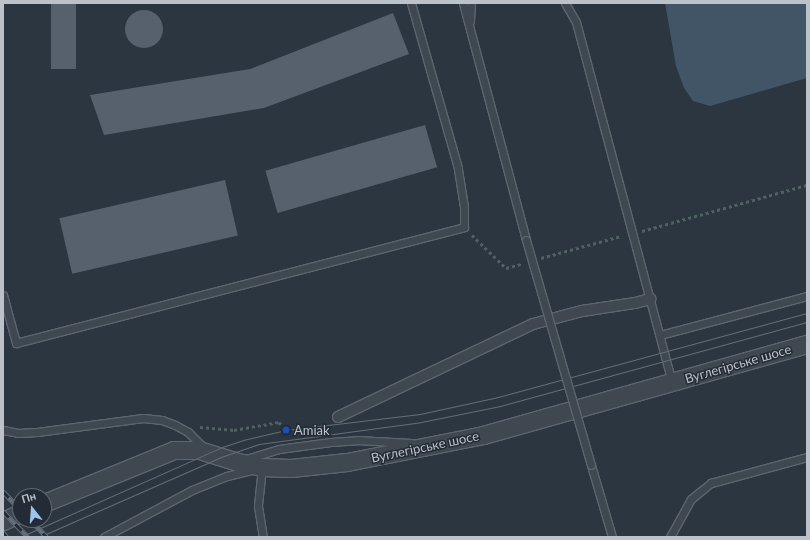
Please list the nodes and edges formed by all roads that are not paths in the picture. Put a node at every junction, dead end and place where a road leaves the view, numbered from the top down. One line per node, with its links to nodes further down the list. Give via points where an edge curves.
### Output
1 (411, 3): 6 (lane, via 458,168 464,207 464,227 16,344)
2 (463, 3): 5 (lane)
3 (471, 3): 5 (lane)
4 (565, 3): 8 (lane, via 576,22)
5 (470, 28): 22 (lane, bridge, via 526,240)
6 (3, 295)
7 (807, 296): 9 (lane)
8 (650, 299): 9 (lane); 12 (street, via 582,311 533,324)
9 (660, 335): 11 (lane)
10 (807, 344): 11 (street, Вуглегірське шосе)
11 (672, 382): 14 (street, Вуглегірське шосе, via 483,435)
12 (338, 417)
13 (3, 430): 15 (lane, via 18,433 38,432 143,418 162,420 188,432)
14 (433, 446): 17 (lane, via 356,440 331,442 279,449); 18 (street, Вуглегірське шосе, via 347,462 291,468)
15 (210, 453): 17 (street, Вуглегірське шосе); 19 (street, Вуглегірське шосе, via 199,450 174,450)
16 (807, 457): 23 (lane, via 711,483 691,499)
17 (238, 462): 18 (street, Вуглегірське шосе)
18 (262, 467): 20 (lane, via 227,476 192,490); 21 (lane, via 258,506)
19 (52, 500)
20 (104, 537)
21 (263, 537)
22 (612, 537)
23 (670, 537)

